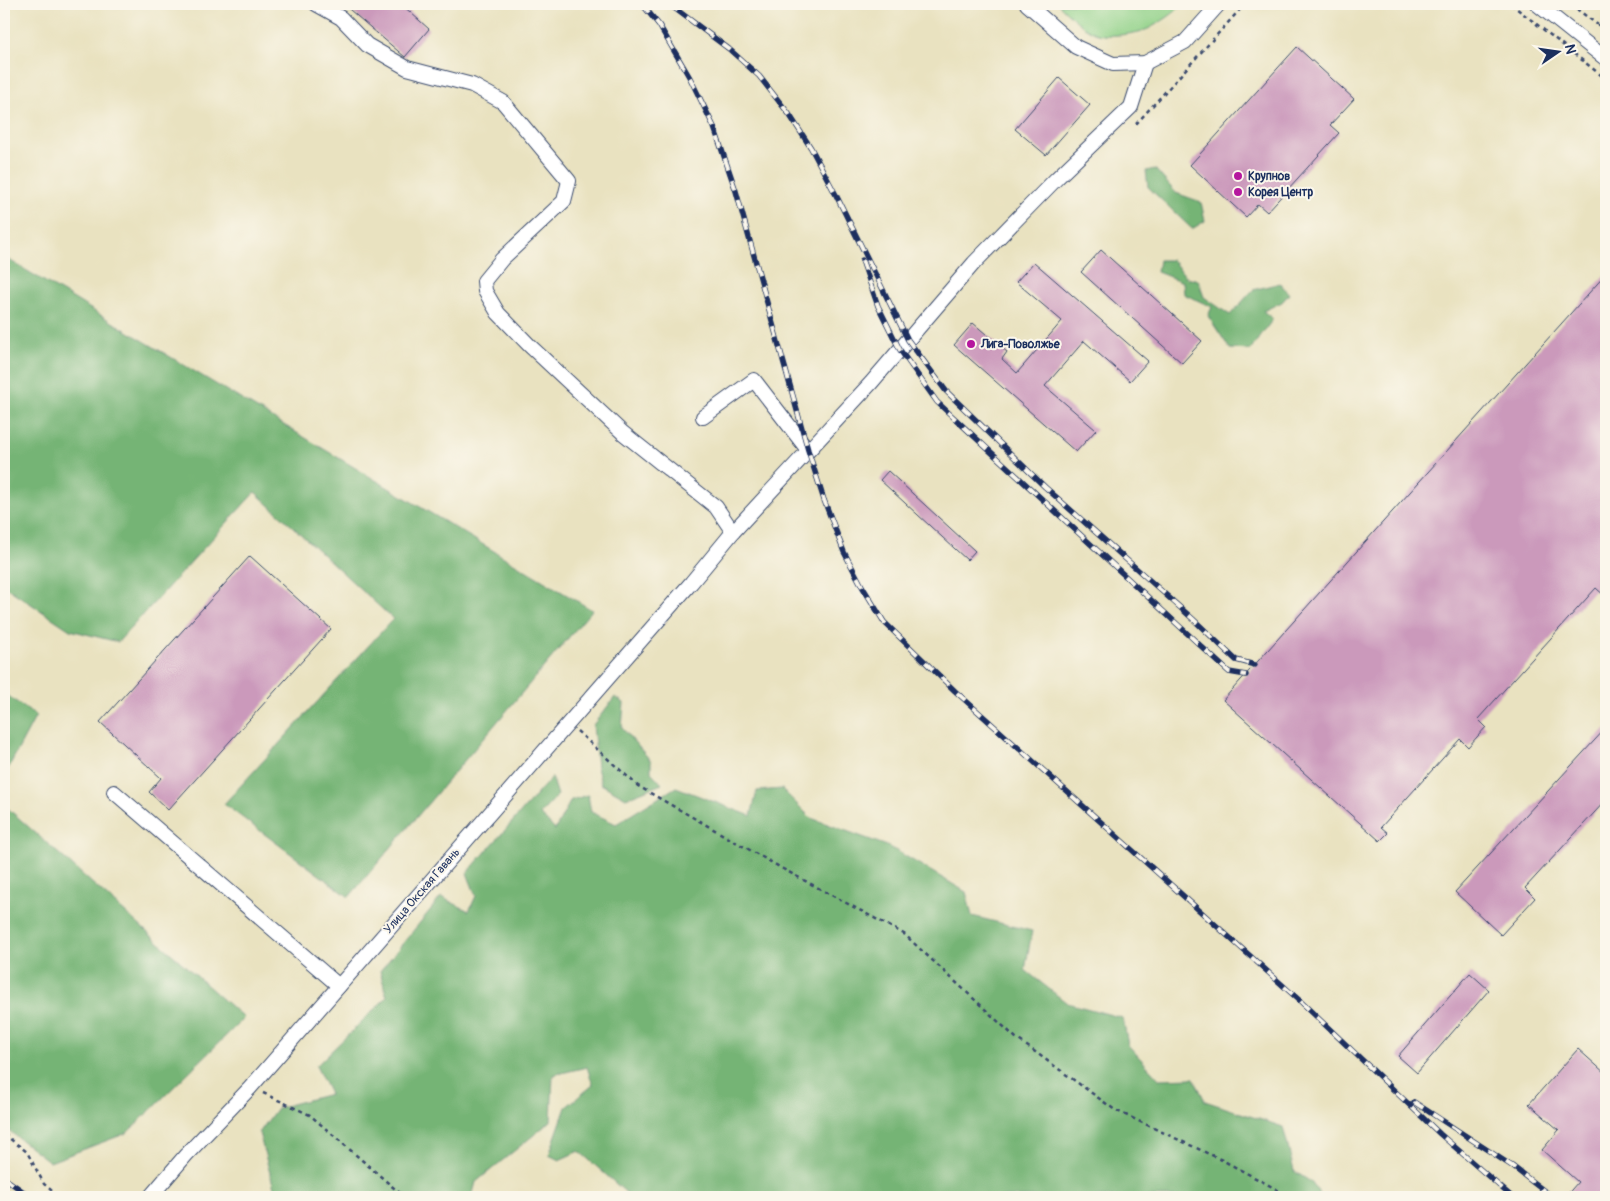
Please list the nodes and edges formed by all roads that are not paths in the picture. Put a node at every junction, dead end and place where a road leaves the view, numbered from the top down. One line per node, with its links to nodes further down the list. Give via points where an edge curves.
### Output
1 (316, 4): 9 (street, via 341,18 367,45 408,68 472,85 503,102 559,167 569,181 564,201 502,259 484,281 485,290 498,313 530,346 623,433 716,507)
2 (1028, 4): 6 (street, via 1076,47 1113,64)
3 (1219, 4): 6 (street, via 1185,42)
4 (1537, 4): 5 (street)
5 (1606, 59)
6 (1144, 63): 8 (street, Улица Окская Гавань, via 1131,107 974,263)
7 (703, 417): 8 (street, via 754,380)
8 (808, 450): 9 (street, Улица Окская Гавань)
9 (733, 532): 11 (street, Улица Окская Гавань)
10 (114, 792): 11 (street)
11 (339, 986): 12 (street, Улица Окская Гавань)
12 (150, 1197)

